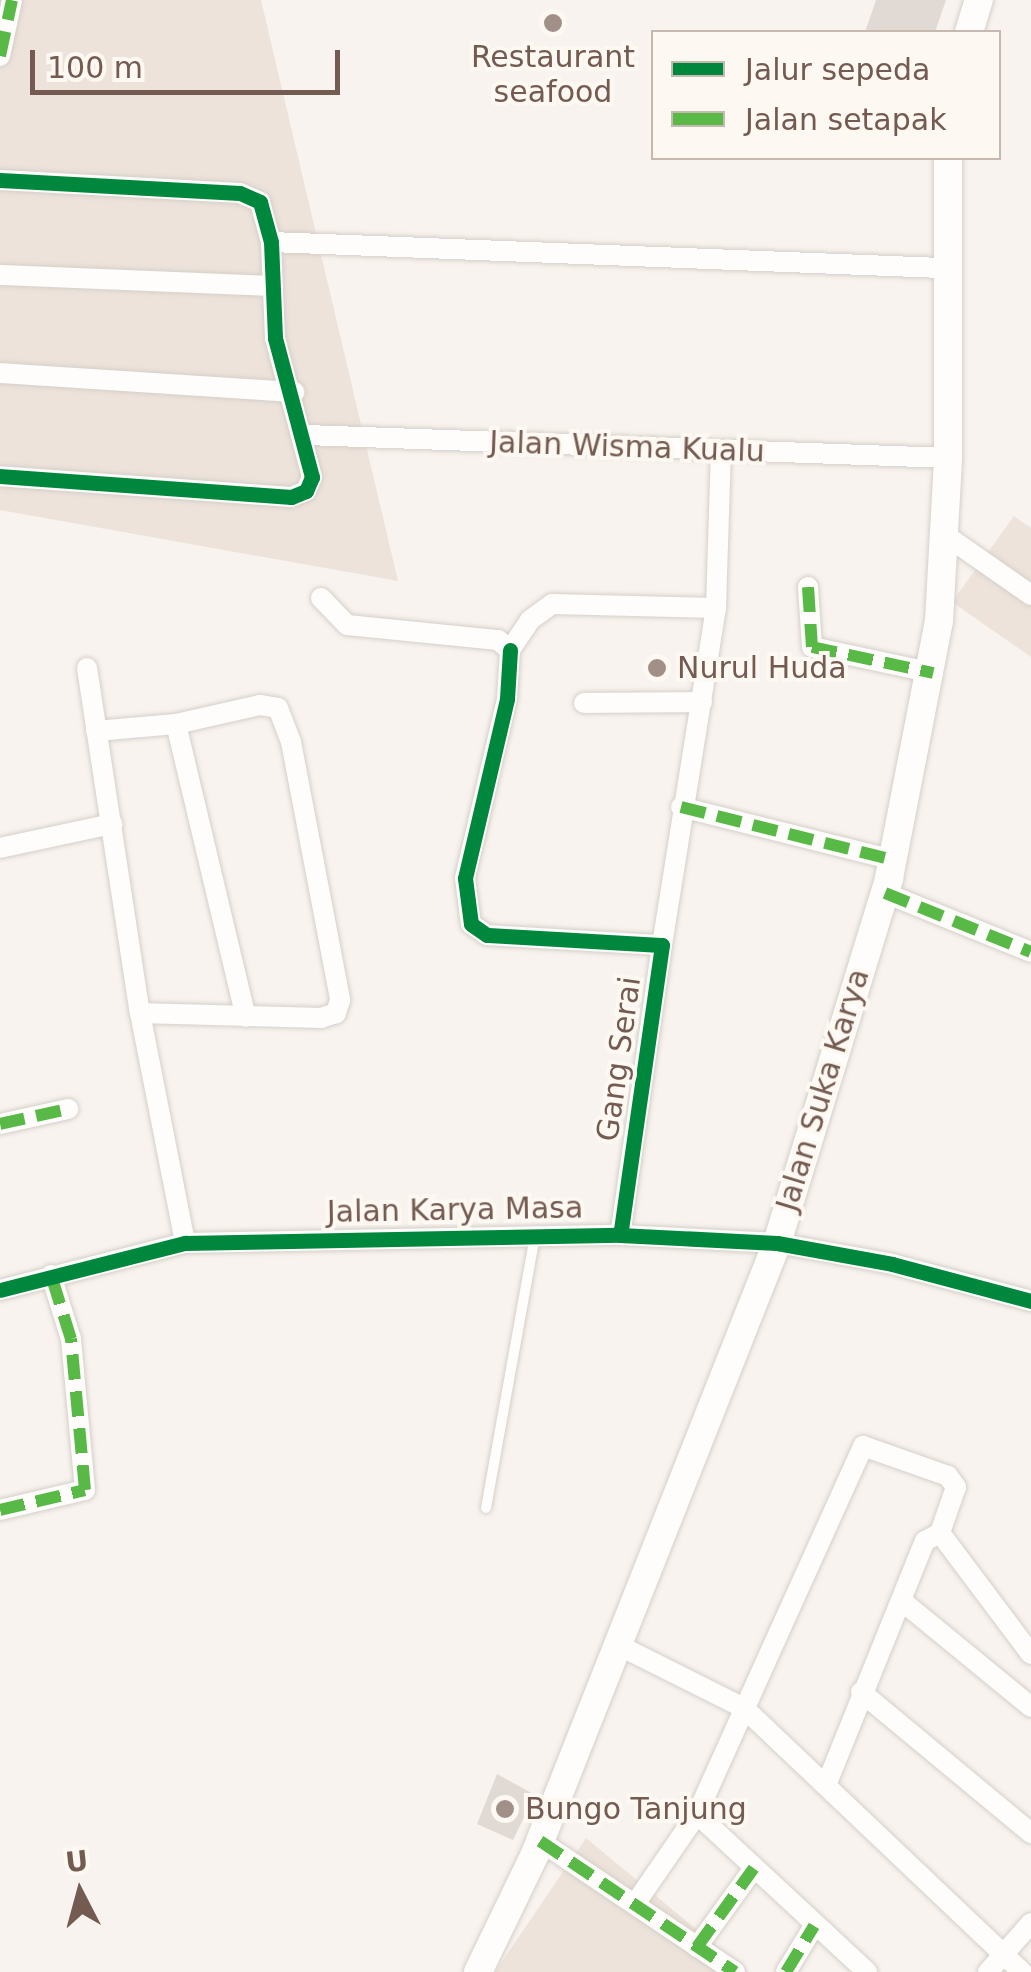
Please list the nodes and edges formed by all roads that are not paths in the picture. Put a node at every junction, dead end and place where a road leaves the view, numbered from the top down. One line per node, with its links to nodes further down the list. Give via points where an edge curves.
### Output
1 (12, 0): 4 (street)
2 (979, 0): 3 (main road)
3 (970, 30)
4 (0, 56)
5 (948, 160): 8 (main road, Jalan Suka Karya)
6 (0, 180): 7 (street, via 248,195 266,210)
7 (271, 242): 8 (street); 10 (street)
8 (943, 268): 15 (main road, Jalan Suka Karya)
9 (0, 275): 10 (street)
10 (269, 286): 12 (street, via 275,338)
11 (0, 373): 12 (street)
12 (294, 392): 13 (street)
13 (306, 435): 14 (street, Jalan Wisma Kualu); 16 (street, via 312,477 306,490 291,497)
14 (721, 450): 15 (street, Jalan Wisma Kualu); 21 (street)
15 (948, 458): 17 (main road, Jalan Suka Karya)
16 (0, 476)
17 (945, 535): 19 (street); 24 (main road, Jalan Suka Karya)
18 (808, 587): 24 (street, via 812,647)
19 (1031, 595)
20 (322, 598): 22 (street, via 346,625 498,640)
21 (716, 608): 22 (street, via 552,604 530,620); 25 (street)
22 (510, 650): 34 (street, Gang Serai, via 510,686 465,878 471,924 487,935)
23 (87, 668): 28 (street)
24 (932, 673): 32 (main road, Jalan Suka Karya)
25 (702, 702): 26 (street); 29 (street)
26 (584, 703)
27 (176, 724): 28 (street); 37 (street); 37 (street, via 267,705 281,711 291,742 340,1000 336,1013 322,1018)
28 (96, 731): 30 (street)
29 (681, 808): 32 (street); 34 (street)
30 (112, 824): 31 (street); 36 (street)
31 (0, 848)
32 (894, 860): 33 (main road, Jalan Suka Karya)
33 (885, 893): 35 (street); 42 (main road, Jalan Suka Karya)
34 (662, 945): 40 (street, Gang Serai)
35 (1031, 952)
36 (140, 1013): 37 (street); 43 (street)
37 (246, 1017)
38 (68, 1108): 39 (street)
39 (0, 1124)
40 (620, 1235): 41 (street, Jalan Karya Masa); 42 (street, Jalan Karya Masa)
41 (535, 1236): 43 (street, Jalan Karya Masa); 47 (lane)
42 (777, 1243): 46 (street, Jalan Karya Masa, via 892,1264); 51 (main road, Jalan Suka Karya)
43 (185, 1244): 44 (street, Jalan Karya Masa)
44 (51, 1275): 45 (street, Jalan Karya Masa); 48 (street, via 71,1339 85,1490)
45 (0, 1290)
46 (1031, 1301)
47 (486, 1508)
48 (0, 1510)
49 (940, 1533): 50 (street, via 925,1541); 52 (street); 55 (street, via 956,1487 948,1476 863,1446)
50 (902, 1601): 53 (street); 54 (street)
51 (618, 1645): 55 (street); 59 (main road, Jalan Suka Karya)
52 (1031, 1654)
53 (860, 1692): 56 (street); 58 (street)
54 (1031, 1706)
55 (744, 1708): 56 (street); 57 (street)
56 (827, 1783): 65 (street)
57 (697, 1814): 60 (street); 61 (street)
58 (1031, 1833)
59 (540, 1841): 61 (street); 66 (main road, Jalan Suka Karya)
60 (754, 1868): 63 (street); 64 (street)
61 (637, 1901): 64 (street)
62 (1031, 1924): 65 (street)
63 (814, 1926): 68 (street); 69 (street)
64 (697, 1947): 67 (street)
65 (1001, 1955): 70 (street); 71 (street)
66 (478, 1972)
67 (735, 1972)
68 (786, 1972)
69 (867, 1972)
70 (988, 1972)
71 (1022, 1972)

